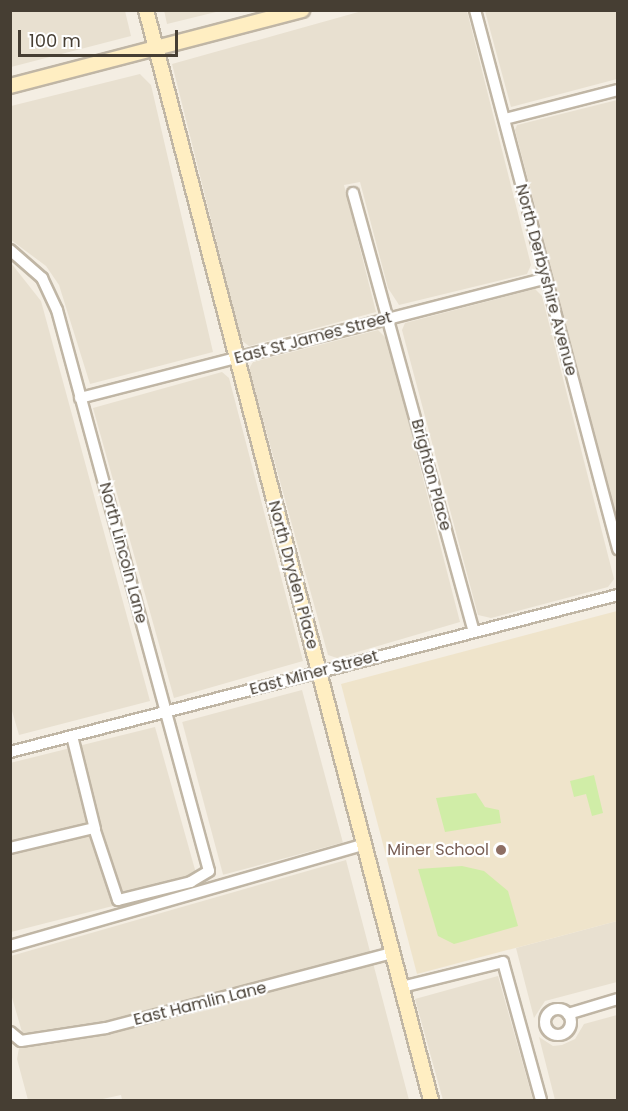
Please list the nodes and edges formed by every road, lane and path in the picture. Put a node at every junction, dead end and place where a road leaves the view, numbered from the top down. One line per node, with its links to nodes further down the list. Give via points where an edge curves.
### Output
1 (146, 10): 4 (street, North Dryden Place)
2 (302, 10): 4 (street)
3 (475, 10): 7 (street, North Derbyshire Avenue)
4 (156, 49): 5 (street); 12 (street, North Dryden Place)
5 (10, 86)
6 (618, 90): 7 (street)
7 (505, 119): 10 (street, North Derbyshire Avenue)
8 (353, 193): 11 (street, Brighton Place)
9 (10, 250): 13 (street, North Lincoln Lane, via 22,256 51,294)
10 (545, 279): 11 (street, East St James Street); 14 (street, North Derbyshire Avenue)
11 (388, 319): 12 (street, East St James Street); 16 (street, Brighton Place)
12 (234, 358): 13 (street, East St James Street); 17 (street, North Dryden Place)
13 (81, 398): 18 (street, North Lincoln Lane)
14 (618, 549)
15 (618, 595): 16 (street, East Miner Street)
16 (474, 632): 17 (street, East Miner Street)
17 (319, 672): 18 (street, East Miner Street); 22 (street, North Dryden Place)
18 (167, 712): 19 (street, East Miner Street); 21 (street, North Lincoln Lane, via 209,871 191,882 118,900)
19 (72, 736): 20 (street, East Miner Street); 21 (street)
20 (10, 752)
21 (95, 828): 23 (street)
22 (366, 844): 24 (street); 25 (street, North Dryden Place)
23 (10, 848)
24 (10, 946)
25 (393, 953): 26 (street, North Dryden Place); 29 (street, East Hamlin Lane, via 106,1028 21,1041)
26 (402, 987): 30 (street, North Dryden Place); 31 (street, via 503,962)
27 (618, 999): 28 (street)
28 (568, 1014)
29 (10, 1032)
30 (431, 1101)
31 (541, 1101)

